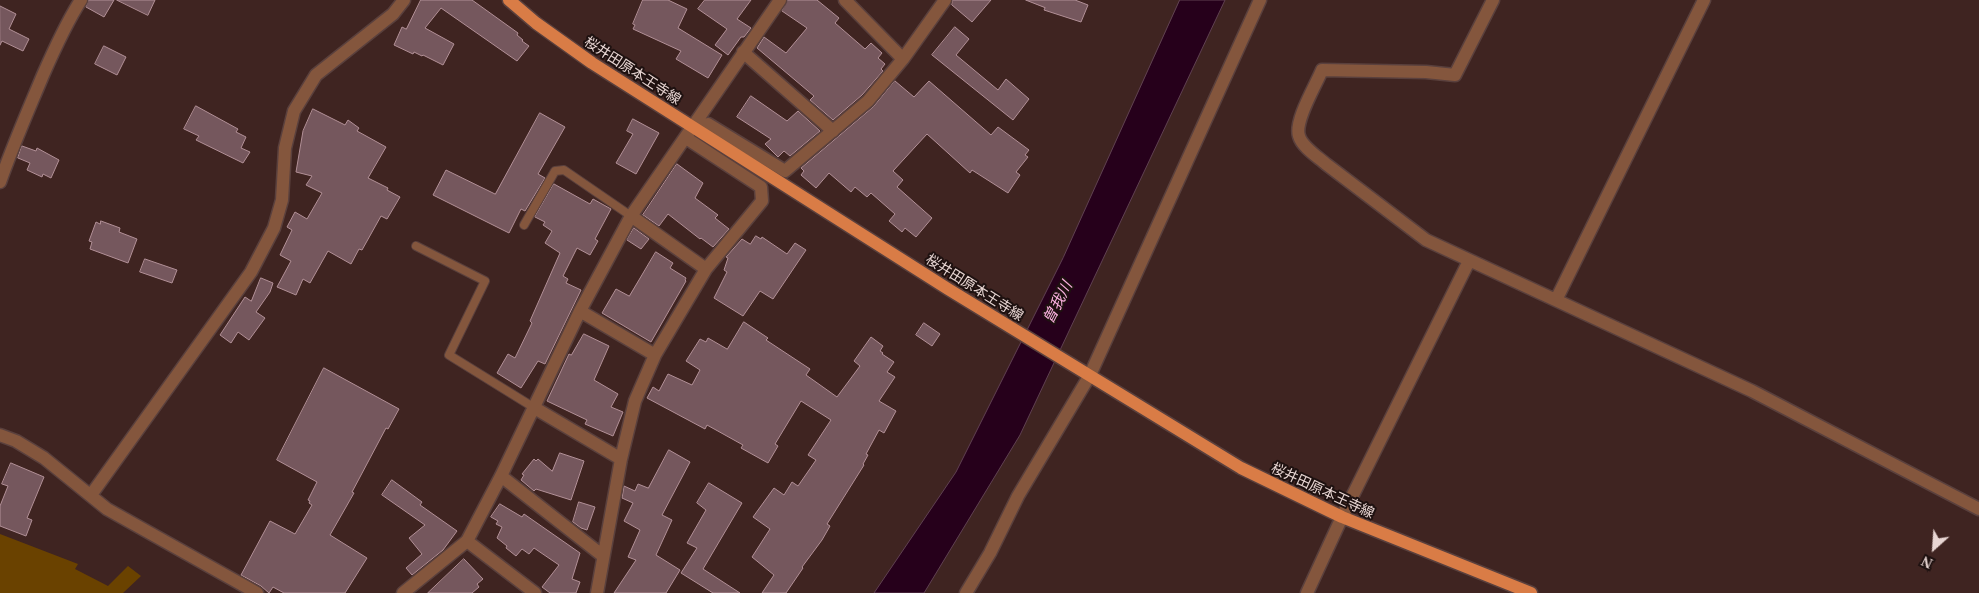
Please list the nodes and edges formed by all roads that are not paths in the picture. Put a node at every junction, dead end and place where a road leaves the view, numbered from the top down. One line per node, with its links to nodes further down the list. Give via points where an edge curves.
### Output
1 (81, 0): 15 (street, via 48,65)
2 (404, 0): 29 (street, via 393,14 316,74 294,111 285,148 282,200 274,228 251,272)
3 (509, 0): 12 (main road, 桜井田原本王寺線, via 592,63)
4 (780, 0): 10 (street)
5 (846, 0): 11 (street)
6 (946, 0): 11 (street)
7 (1260, 0): 24 (street)
8 (1494, 0): 19 (street, via 1455,75 1322,70 1298,125 1299,137 1326,164 1426,240)
9 (1704, 0): 21 (street)
10 (743, 52): 12 (street); 13 (street)
11 (903, 59): 13 (street, via 868,101)
12 (694, 127): 13 (street, via 708,124 785,171); 14 (street); 24 (main road, 桜井田原本王寺線)
13 (833, 131)
14 (686, 138): 16 (street); 20 (street, via 761,187 762,201)
15 (0, 182)
16 (630, 216): 17 (lane, via 564,170 554,172); 20 (street); 22 (street)
17 (524, 225)
18 (416, 246): 25 (lane, via 485,281 450,355)
19 (1469, 261): 21 (street); 31 (street)
20 (706, 269): 23 (street)
21 (1556, 300): 30 (street, via 1752,391)
22 (580, 311): 23 (street); 25 (street)
23 (655, 355): 27 (street, via 635,400)
24 (1087, 374): 31 (main road, 桜井田原本王寺線, via 1241,468); 38 (street)
25 (533, 407): 27 (street); 28 (street)
26 (0, 435): 29 (street, via 44,458)
27 (621, 459): 33 (street)
28 (501, 476): 32 (street); 33 (street)
29 (91, 495): 34 (street, via 107,509)
30 (1979, 509)
31 (1342, 517): 39 (street); 40 (main road, 桜井田原本王寺線)
32 (467, 541): 35 (street); 36 (street)
33 (603, 556): 37 (street)
34 (257, 593)
35 (403, 593)
36 (535, 593)
37 (597, 593)
38 (966, 593)
39 (1307, 593)
40 (1531, 593)

